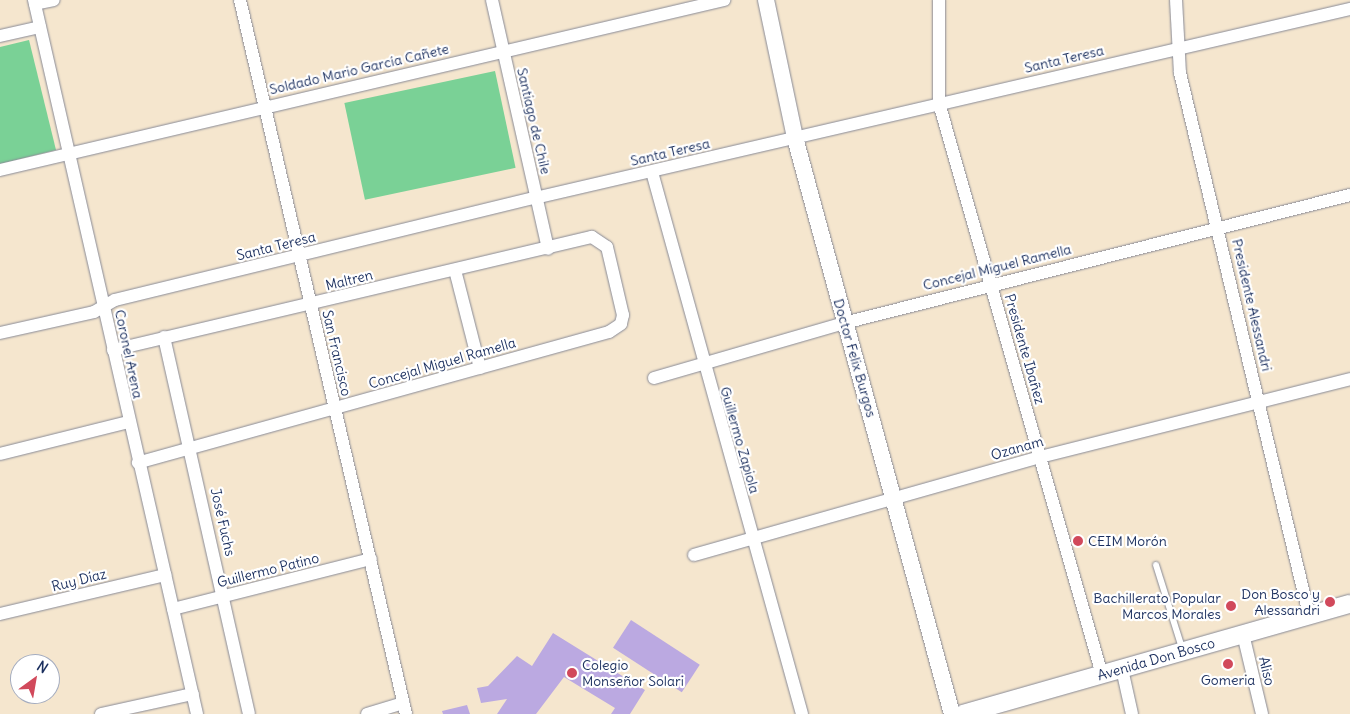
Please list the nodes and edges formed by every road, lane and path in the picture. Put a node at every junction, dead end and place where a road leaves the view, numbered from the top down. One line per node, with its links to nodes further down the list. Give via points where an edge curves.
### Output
1 (54, 0): 8 (street)
2 (240, 0): 15 (street, San Francisco)
3 (492, 0): 13 (street, Santiago de Chile)
4 (724, 0): 13 (street, Soldado Mario García Cañete)
5 (766, 0): 16 (street, Doctor Felix Burgos)
6 (939, 0): 14 (street, Presidente Ibañez)
7 (1176, 0): 12 (street, Presidente Alessandri)
8 (35, 2): 10 (street, Coronel Arena)
9 (1350, 8): 12 (street, Santa Teresa)
10 (40, 27): 11 (street); 17 (street, Coronel Arena)
11 (0, 36)
12 (1176, 49): 14 (street, Santa Teresa); 22 (street, Presidente Alessandri)
13 (503, 52): 15 (street, Soldado Mario García Cañete); 21 (street, Santiago de Chile)
14 (939, 103): 16 (street, Santa Teresa); 26 (street, Presidente Ibañez)
15 (264, 107): 17 (street, Soldado Mario García Cañete); 24 (street, San Francisco)
16 (795, 138): 19 (street, Santa Teresa); 29 (street, Doctor Felix Burgos)
17 (68, 154): 18 (street, Soldado Mario García Cañete); 28 (street, Coronel Arena)
18 (0, 170)
19 (652, 172): 21 (street, Santa Teresa); 34 (street, Guillermo Zapiola)
20 (1350, 195): 22 (street, Concejal Miguel Ramella)
21 (536, 198): 23 (street, Santiago de Chile); 24 (street, Santa Teresa)
22 (1218, 226): 26 (street, Concejal Miguel Ramella); 38 (street, Presidente Alessandri)
23 (548, 249): 25 (street, Maltren); 30 (street, Maltren, via 592,237 607,248 623,315 621,324)
24 (300, 255): 27 (street, San Francisco); 28 (street, Santa Teresa, via 115,300)
25 (455, 270): 27 (street, Maltren); 35 (street)
26 (991, 284): 29 (street, Concejal Miguel Ramella); 43 (street, Presidente Ibañez)
27 (310, 305): 32 (street, Maltren); 39 (street, San Francisco)
28 (103, 308): 31 (street, Santa Teresa); 33 (street, Coronel Arena)
29 (844, 323): 34 (street, Concejal Miguel Ramella); 45 (street, Doctor Felix Burgos)
30 (610, 332): 35 (street, Concejal Miguel Ramella)
31 (0, 333)
32 (164, 337): 33 (street, Maltren); 41 (street, José Fuchs)
33 (113, 350): 40 (street, Coronel Arena)
34 (703, 364): 36 (street, Concejal Miguel Ramella); 46 (street, Guillermo Zapiola)
35 (480, 368): 39 (street, Concejal Miguel Ramella)
36 (654, 378)
37 (1350, 379): 38 (street, Ozanam)
38 (1258, 401): 43 (street, Ozanam); 55 (street, Presidente Alessandri)
39 (335, 408): 41 (street, Concejal Miguel Ramella); 48 (street, San Francisco)
40 (128, 422): 42 (street); 44 (street, Coronel Arena)
41 (190, 448): 44 (street, Concejal Miguel Ramella); 51 (street, José Fuchs)
42 (0, 454)
43 (1040, 457): 45 (street, Ozanam); 59 (street, Presidente Ibañez)
44 (138, 463): 50 (street, Coronel Arena)
45 (894, 500): 46 (street, Ozanam); 68 (street, Doctor Felix Burgos)
46 (751, 537): 47 (street, Ozanam); 67 (street, Guillermo Zapiola)
47 (694, 555)
48 (371, 559): 51 (street, Guillermo Patino); 61 (street, San Francisco)
49 (1156, 565): 57 (lane)
50 (165, 575): 53 (street, Coronel Arena); 54 (street, Ruy Díaz)
51 (225, 596): 53 (street, Guillermo Patino); 65 (street, José Fuchs)
52 (1350, 604): 55 (main road, Avenida Don Bosco)
53 (173, 609): 60 (street, Coronel Arena)
54 (0, 614)
55 (1309, 615): 56 (main road, Avenida Don Bosco)
56 (1243, 634): 57 (main road, Avenida Don Bosco); 71 (street, Aliso)
57 (1183, 652): 58 (main road, Avenida Don Bosco)
58 (1122, 669): 59 (main road, Avenida Don Bosco); 70 (street)
59 (1102, 675): 62 (main road, Avenida Don Bosco)
60 (193, 694): 63 (street); 64 (street, Coronel Arena)
61 (404, 709): 66 (street)
62 (999, 709): 69 (main road, Avenida Don Bosco)
63 (101, 714)
64 (197, 714)
65 (249, 714)
66 (367, 714)
67 (802, 714)
68 (952, 714)
69 (963, 714)
70 (1132, 714)
71 (1262, 714)

